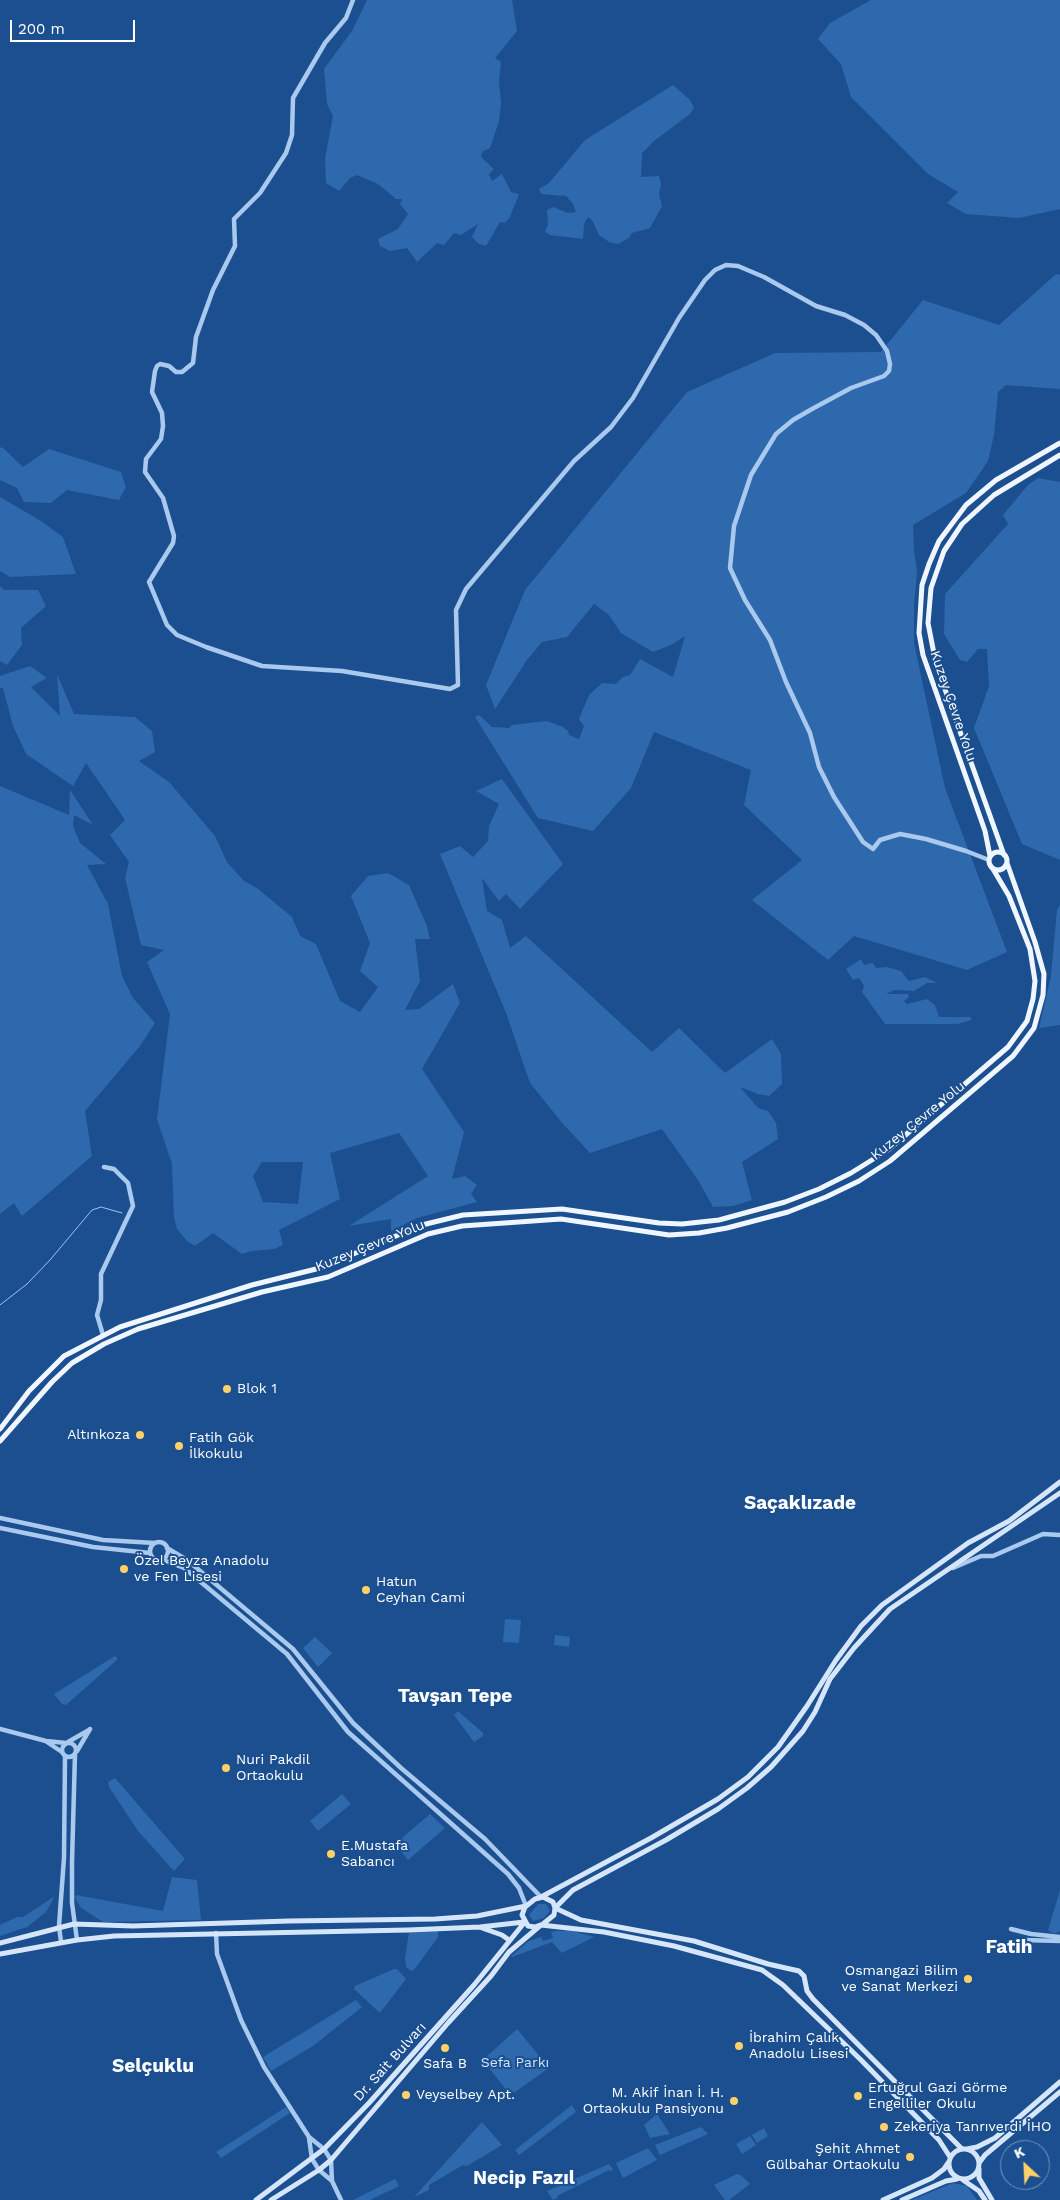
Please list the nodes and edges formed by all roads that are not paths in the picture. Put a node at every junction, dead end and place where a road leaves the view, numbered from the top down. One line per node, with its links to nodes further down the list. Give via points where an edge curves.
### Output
1 (353, 0): 5 (street, via 346,18 325,43 293,98 292,135 286,153 260,193 234,220 235,246 213,290 196,337 192,363 182,372 160,364 155,371 152,392 162,413 162,439 146,459 145,472 163,498 174,536 149,582 167,625 177,635 262,666 342,671 450,689 458,685 456,610 466,589 574,461 611,428 706,280 715,270 726,265 738,266 816,306 864,325 887,351 890,364 884,376 812,408 776,434 751,475 734,526 730,568 770,640 810,733 818,767 863,842 873,849 880,840 900,834)
2 (1060, 443): 5 (main road, Kuzey Çevre Yolu, via 996,480 966,505 939,541 922,585 919,632 923,655 985,831)
3 (1060, 455): 4 (main road, Kuzey Çevre Yolu, via 1002,490 962,524 944,551 931,588 928,624 936,664)
4 (1004, 855): 5 (main road, via 997,852); 6 (main road)
5 (989, 858): 7 (main road)
6 (1007, 863): 7 (main road, via 1001,870); 11 (main road, Kuzey Çevre Yolu, via 1044,974 1043,995 1034,1028 1006,1062 890,1162 859,1181 788,1212 699,1232 669,1235 561,1219 462,1226 428,1234 328,1277 262,1292 138,1329 104,1344 72,1363)
7 (993, 869): 9 (main road, Kuzey Çevre Yolu, via 1009,896 1030,949 1035,981 1034,999 1027,1021 1008,1047 888,1150 836,1181 785,1202 719,1220 682,1224 562,1208 463,1215 422,1225 320,1268 252,1285)
8 (104, 1167): 9 (street, via 114,1169 128,1183 133,1206 101,1274 101,1300 97,1315)
9 (103, 1335): 10 (main road, Kuzey Çevre Yolu, via 64,1356 29,1391)
10 (0, 1430)
11 (0, 1441)
12 (1060, 1482): 27 (main road, via 1009,1521 968,1544 882,1605 846,1646 778,1747 748,1777 668,1828)
13 (1060, 1493): 21 (main road)
14 (0, 1518): 17 (street, via 103,1540)
15 (0, 1528): 19 (street, via 93,1547)
16 (1060, 1535): 21 (street, via 1043,1534 993,1556 981,1556)
17 (155, 1543): 18 (street, via 164,1543); 19 (street)
18 (167, 1548): 20 (street, via 166,1556); 27 (street, via 188,1561 293,1649 353,1723 485,1839)
19 (150, 1553): 20 (street)
20 (161, 1559): 28 (street, via 184,1568 286,1654 348,1732 508,1874 519,1888)
21 (951, 1568): 29 (main road, via 890,1609 854,1648 830,1679 816,1712 802,1731 753,1783 718,1810 573,1890)
22 (0, 1729): 23 (street)
23 (46, 1741): 24 (street); 26 (street)
24 (67, 1743): 25 (street, via 75,1745); 25 (street, via 90,1729); 26 (street, via 62,1747)
25 (76, 1752): 26 (street, via 69,1757); 31 (street, via 72,1862)
26 (63, 1754): 33 (street, via 64,1858)
27 (541, 1897): 28 (main road); 29 (main road, via 550,1899)
28 (526, 1906): 30 (main road, via 522,1916); 31 (main road, via 477,1916 435,1919 133,1926)
29 (555, 1908): 32 (main road, via 551,1919); 48 (main road, via 581,1920 694,1941 799,1971 813,1999)
30 (524, 1922): 32 (main road, via 532,1927); 34 (main road); 39 (main road, Dr. Sait Bulvarı)
31 (74, 1924): 33 (main road); 38 (street)
32 (540, 1925): 50 (main road, Dr. Sait Bulvarı, via 510,1952); 51 (main road, via 604,1932 674,1946 762,1970 783,1985 861,2060 939,2140)
33 (59, 1926): 40 (street); 42 (main road)
34 (480, 1927): 36 (main road); 39 (main road)
35 (1011, 1929): 37 (street)
36 (216, 1933): 38 (main road); 46 (street, via 217,1954 241,2020 264,2067)
37 (1060, 1939): 41 (street)
38 (77, 1940): 40 (main road)
39 (509, 1940): 47 (main road, Dr. Sait Bulvarı, via 474,1985)
40 (61, 1942): 43 (main road)
41 (1012, 1942)
42 (0, 1943)
43 (0, 1954)
44 (1060, 2082): 48 (main road, via 995,2138)
45 (1060, 2092): 52 (main road, via 985,2155)
46 (309, 2137): 47 (street); 49 (street)
47 (324, 2149): 49 (main road, Dr. Sait Bulvarı); 50 (street)
48 (964, 2149): 51 (main road, via 953,2153); 52 (main road, via 975,2154)
49 (312, 2159): 53 (street); 56 (main road, Dr. Sait Bulvarı)
50 (331, 2160): 53 (main road, Dr. Sait Bulvarı); 55 (street)
51 (949, 2160): 54 (main road, via 950,2172); 59 (main road, via 944,2169 932,2178)
52 (979, 2166): 54 (main road, via 973,2176); 62 (main road, via 979,2178)
53 (319, 2170): 55 (street); 57 (main road, Dr. Sait Bulvarı)
54 (961, 2179): 60 (main road, via 946,2181); 61 (main road)
55 (332, 2181): 58 (street)
56 (256, 2200)
57 (271, 2200)
58 (341, 2200)
59 (883, 2200)
60 (902, 2200)
61 (985, 2200)
62 (992, 2200)

